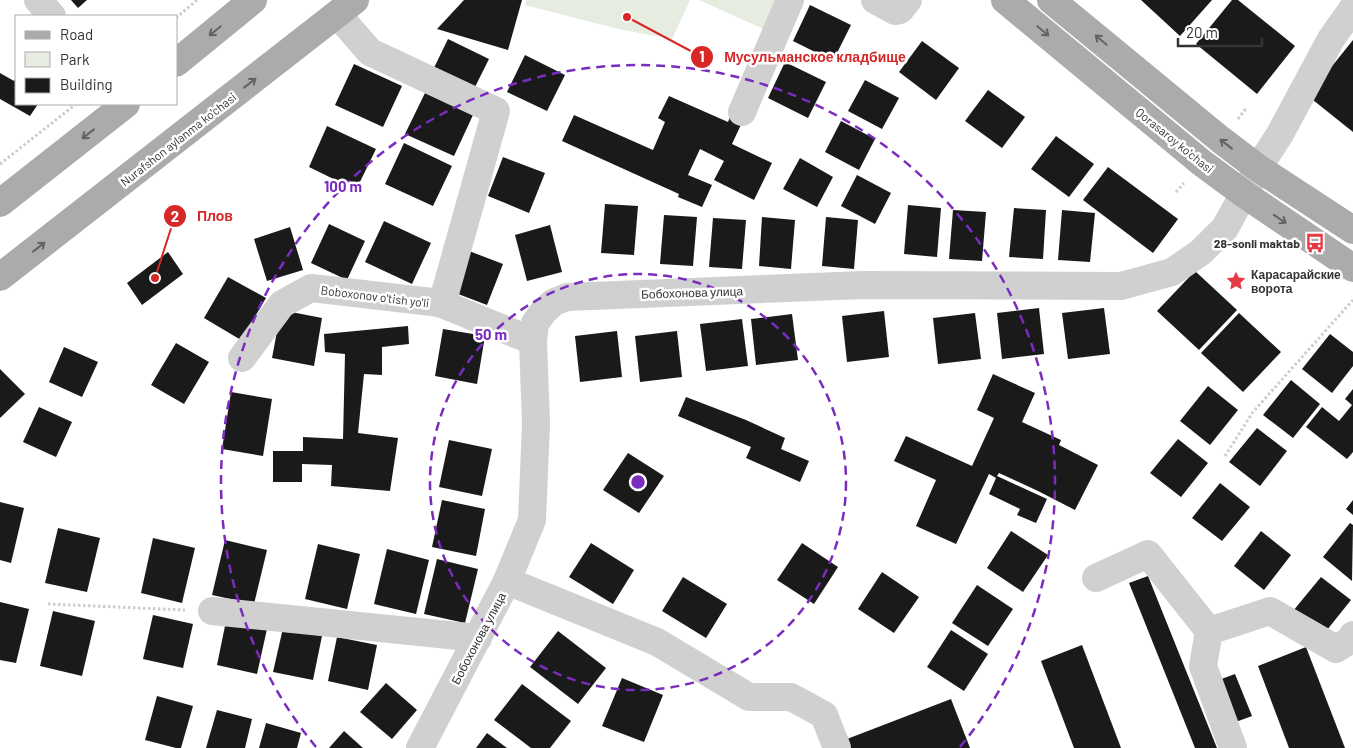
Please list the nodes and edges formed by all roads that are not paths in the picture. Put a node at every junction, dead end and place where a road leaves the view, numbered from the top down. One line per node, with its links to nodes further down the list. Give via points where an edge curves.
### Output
1 (38, 0): 10 (street)
2 (253, 0): 11 (main road, one-way to 11)
3 (790, 0): 13 (street)
4 (875, 0): 5 (street, via 895,11)
5 (908, 0)
6 (1005, 0): 15 (main road, Qorasaroy ko'chasi, one-way to 15)
7 (1052, 0): 14 (main road, one-way to 7)
8 (346, 7): 19 (main road, Nurafshon aylanma ko'chasi, one-way to 8); 20 (street, via 370,52 496,111)
9 (1353, 8): 14 (street, Бобохонова улица, via 1331,40)
10 (51, 15)
11 (178, 61)
12 (125, 105): 16 (main road, one-way to 16)
13 (742, 112)
14 (1258, 168): 15 (street, Бобохонова улица); 17 (main road)
15 (1244, 194): 18 (main road, Qorasaroy ko'chasi, one-way to 18); 21 (street, Бобохонова улица, via 1225,228 1201,252 1172,272 1121,286 863,285 567,297 544,311 535,323)
16 (0, 203)
17 (1353, 230)
18 (1353, 268)
19 (0, 277)
20 (442, 304): 21 (street, Boboxonov o'tish yo'li); 22 (street, Boboxonov o'tish yo'li, via 311,288 282,304)
21 (533, 341): 24 (street, Бобохонова улица, via 536,424 532,520)
22 (242, 358)
23 (1096, 578): 26 (street, via 1148,554)
24 (507, 582): 28 (street, Бобохонова улица); 30 (street, via 657,642 749,697 792,697 824,715)
25 (212, 611): 28 (street)
26 (1209, 630): 27 (street, via 1270,611 1336,650); 31 (street, via 1203,666)
27 (1352, 637)
28 (478, 638): 29 (street, Бобохонова улица)
29 (420, 748)
30 (837, 748)
31 (1233, 748)

